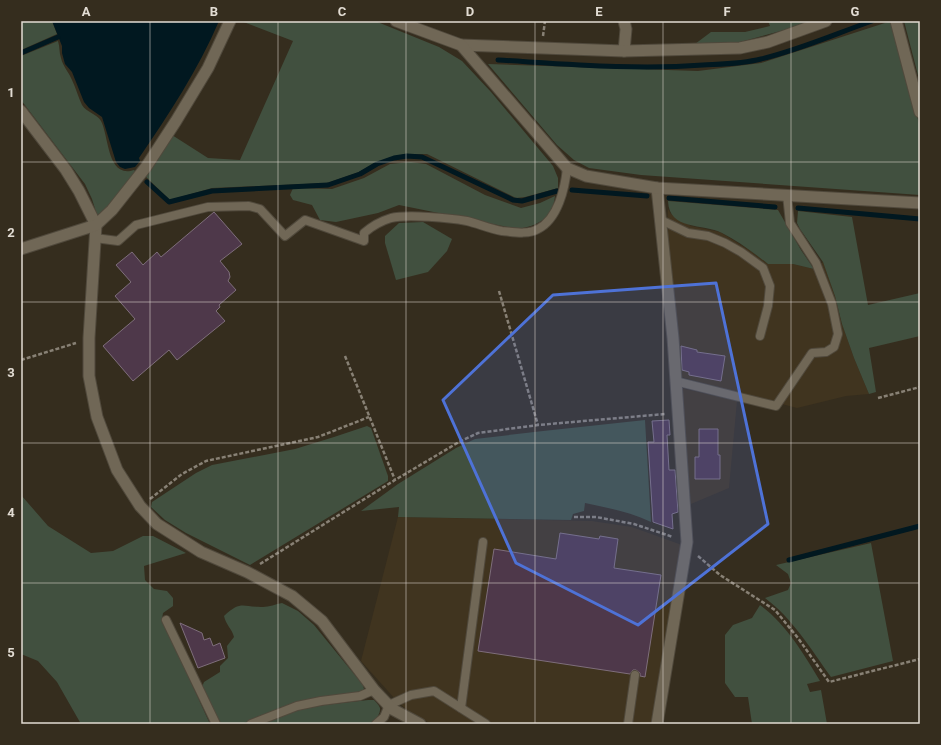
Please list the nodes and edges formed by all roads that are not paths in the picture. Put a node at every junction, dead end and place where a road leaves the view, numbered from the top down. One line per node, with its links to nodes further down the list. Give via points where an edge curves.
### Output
1 (230, 21): 15 (street, via 208,68 146,167)
2 (396, 21): 6 (street)
3 (624, 21): 7 (street)
4 (826, 21): 7 (street, via 768,42 740,48)
5 (896, 21): 9 (street)
6 (461, 45): 7 (street); 10 (street)
7 (624, 51)
8 (21, 111): 15 (street, via 66,170)
9 (920, 112)
10 (567, 168): 11 (street, via 586,176); 16 (lane, via 566,186 552,217 538,230 520,233 501,231 466,221 422,216 392,218 373,225 364,233 364,242 305,220 285,236 260,209 249,206 208,207 136,225 118,241)
11 (657, 188): 12 (street); 14 (street)
12 (787, 195): 13 (street); 19 (lane, via 790,222 816,263 832,304 838,334 834,347 826,352 812,353 776,406)
13 (920, 203)
14 (661, 220): 18 (lane, via 688,234 708,236 725,243 763,268 770,286); 19 (street)
15 (96, 226): 16 (street); 17 (street)
16 (95, 238): 23 (street, via 89,376 97,417 117,470 140,506 157,524 201,552 292,596 322,621)
17 (21, 249)
18 (760, 336)
19 (675, 381): 32 (street, via 687,544)
20 (482, 542): 25 (lane)
21 (166, 620): 26 (lane)
22 (635, 675): 31 (lane)
23 (374, 690): 24 (street); 27 (lane, via 360,696 297,706)
24 (388, 705): 25 (lane, via 411,695 434,691); 28 (lane, via 384,717); 29 (street)
25 (461, 708): 30 (lane)
26 (216, 724)
27 (251, 724)
28 (376, 724)
29 (420, 724)
30 (486, 724)
31 (628, 724)
32 (657, 724)

